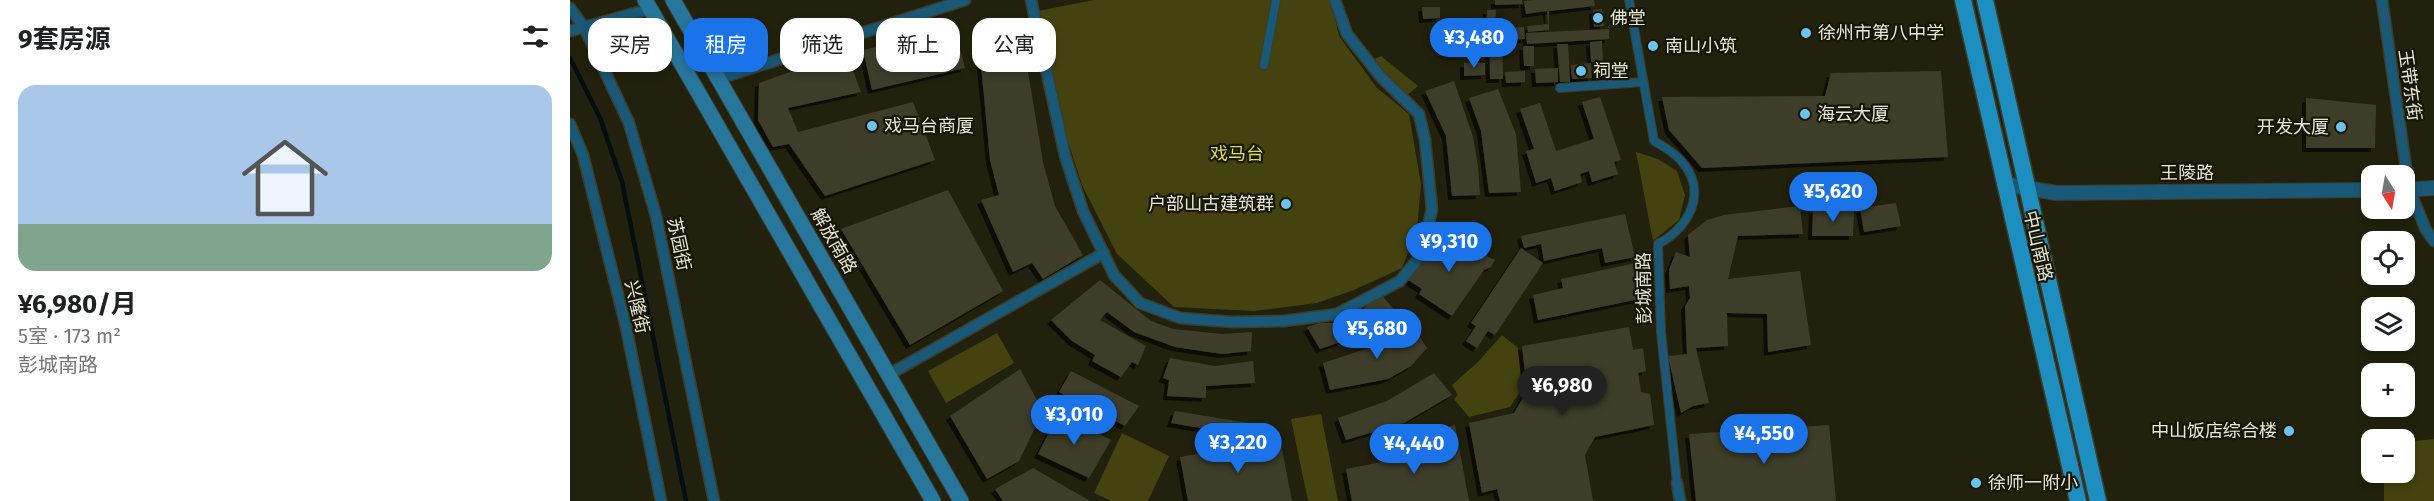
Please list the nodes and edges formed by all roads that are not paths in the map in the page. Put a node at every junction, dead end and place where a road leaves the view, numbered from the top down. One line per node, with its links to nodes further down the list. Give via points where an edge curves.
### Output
1 (673, 0): 14 (main road, 解放南路)
2 (964, 0): 14 (street)
3 (1031, 0): 26 (street, via 1065,156 1083,211)
4 (1276, 0): 13 (street)
5 (1335, 0): 26 (street, via 1347,34 1381,77 1419,114 1432,209 1420,255 1400,281 1337,314 1284,321 1180,318 1140,303 1114,275)
6 (1629, 0): 15 (street, 彭城南路)
7 (1963, 0): 19 (main road, 中山南路)
8 (1985, 0): 20 (main road, 中山南路)
9 (2382, 0): 18 (street, 玉带东街)
10 (647, 4): 12 (street); 31 (main road)
11 (570, 8): 12 (street, 苏园街)
12 (576, 29): 30 (street, 苏园街, via 628,123 656,216)
13 (1264, 65)
14 (718, 79): 27 (main road, 解放南路)
15 (1644, 82): 16 (street); 28 (street, 彭城南路, via 1654,141 1675,155 1695,188 1694,205 1683,225 1658,244 1661,332)
16 (1560, 88)
17 (570, 124): 29 (street, 兴隆街, via 583,155 623,315)
18 (2404, 165)
19 (2004, 184): 20 (street, 王陵路); 34 (main road, 中山南路)
20 (2026, 187): 23 (street, 王陵路, via 2056,193); 35 (main road, 中山南路)
21 (2430, 188): 22 (street)
22 (2415, 189)
23 (2361, 190)
24 (2415, 206): 25 (street, 玉带东街)
25 (2434, 241)
26 (1104, 253): 27 (street)
27 (888, 375): 32 (main road, 解放南路)
28 (1677, 483): 33 (street, 彭城南路)
29 (661, 501)
30 (714, 501)
31 (933, 501)
32 (961, 501)
33 (1680, 501)
34 (2078, 501)
35 (2098, 501)

